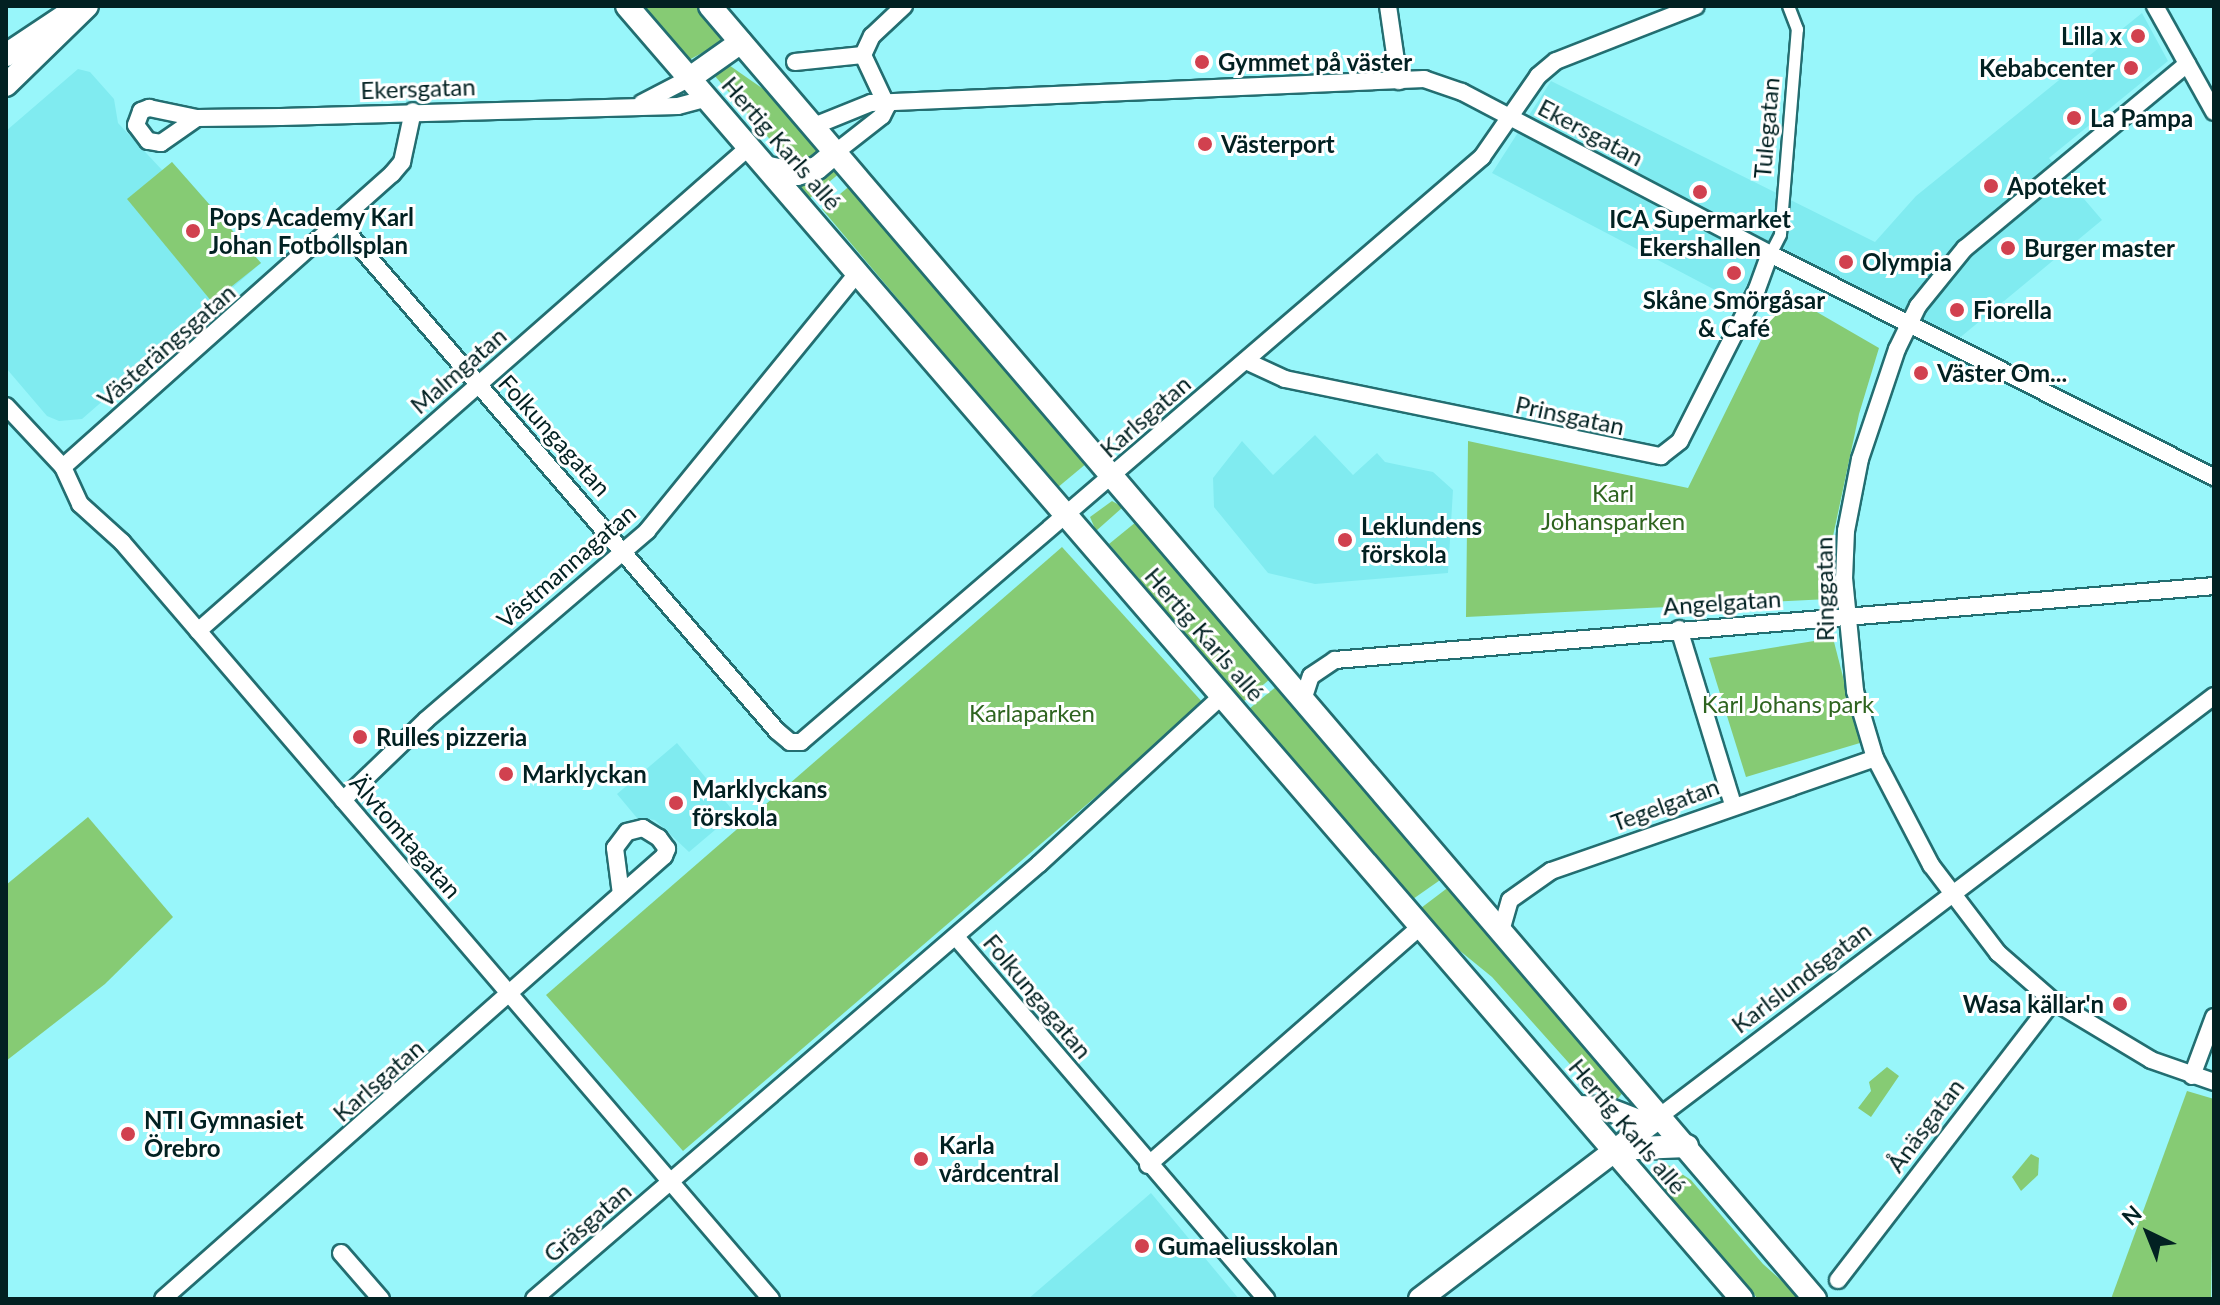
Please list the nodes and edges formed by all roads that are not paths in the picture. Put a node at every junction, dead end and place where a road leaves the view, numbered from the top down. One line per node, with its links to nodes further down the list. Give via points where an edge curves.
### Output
1 (79, 6): 11 (main road)
2 (87, 6): 17 (main road)
3 (627, 6): 15 (main road, Hertig Karls allé)
4 (710, 6): 10 (main road, Hertig Karls allé)
5 (904, 6): 12 (street, via 872,36)
6 (1388, 6): 16 (street)
7 (1696, 6): 24 (street, Karlsgatan, via 1556,61 1538,76)
8 (1788, 6): 30 (street, Tulegatan, via 1797,29 1780,234)
9 (2155, 6): 14 (street)
10 (741, 42): 15 (main road); 25 (main road, Hertig Karls allé)
11 (6, 55)
12 (863, 55): 13 (street); 20 (street)
13 (795, 62)
14 (2187, 64): 22 (street); 32 (street, Ringgatan, via 1965,248)
15 (690, 78): 18 (main road, Hertig Karls allé); 19 (street, Ekersgatan)
16 (1399, 81): 20 (street, Ekersgatan); 24 (street, Ekersgatan, via 1424,79)
17 (6, 85)
18 (708, 98): 19 (street, Ekersgatan, via 678,106); 26 (main road, Hertig Karls allé)
19 (640, 104): 21 (street, Ekersgatan)
20 (887, 106): 25 (street, Ekersgatan, via 871,103); 27 (street, via 882,116)
21 (413, 111): 23 (street, Ekersgatan); 29 (street, Västerängsgatan, via 402,162)
22 (2214, 112)
23 (197, 118)
24 (1512, 118): 30 (street, Ekersgatan); 33 (street, Karlsgatan, via 1482,157)
25 (814, 126): 27 (main road, Hertig Karls allé)
26 (750, 146): 28 (main road, Hertig Karls allé); 34 (street, Malmgatan)
27 (836, 152): 28 (main road, via 817,168 797,174); 37 (main road, Hertig Karls allé)
28 (769, 168): 31 (main road, Hertig Karls allé)
29 (340, 224): 34 (street, Folkungagatan); 36 (street, Västerängsgatan)
30 (1770, 254): 32 (street, Ekersgatan); 33 (street, Prinsgatan, via 1680,441 1661,456 1285,379)
31 (859, 271): 39 (main road, Hertig Karls allé); 40 (street, Västmannagatan, via 647,531)
32 (1909, 323): 38 (street, Ekersgatan); 42 (street, Ringgatan, via 1853,486 1846,531)
33 (1246, 361): 37 (street, Karlsgatan)
34 (477, 385): 40 (street, Folkungagatan); 44 (street, Malmgatan)
35 (6, 406): 36 (street, Älvtomtagatan)
36 (63, 467): 44 (street, Älvtomtagatan, via 80,504 122,542)
37 (1111, 477): 39 (street, Karlsgatan); 47 (main road, Hertig Karls allé)
38 (2214, 477)
39 (1068, 515): 45 (main road, Hertig Karls allé); 48 (street, Karlsgatan)
40 (625, 549): 48 (street, Folkungagatan, via 783,738); 50 (street, Västmannagatan, via 426,720)
41 (2214, 586): 42 (street, Angelgatan)
42 (1846, 620): 43 (street, Angelgatan); 49 (street, Ringgatan, via 1855,691)
43 (1679, 629): 47 (street, Angelgatan, via 1335,660 1311,676); 51 (street)
44 (198, 631): 50 (street, Älvtomtagatan)
45 (1223, 695): 54 (main road, Hertig Karls allé); 56 (street)
46 (2214, 696): 53 (street, Karlslundsgatan)
47 (1303, 700): 55 (main road, Hertig Karls allé)
48 (801, 742)
49 (1875, 758): 51 (street, Tegelgatan); 53 (street, Ringgatan, via 1914,836)
50 (343, 800): 57 (street, Älvtomtagatan)
51 (1733, 804): 55 (street, Tegelgatan, via 1551,871 1510,900)
52 (621, 894): 57 (street, Karlsgatan)
53 (1952, 894): 58 (street, Ringgatan, via 1998,953); 63 (street, Karlslundsgatan)
54 (1422, 925): 62 (main road, Hertig Karls allé); 66 (street)
55 (1501, 931): 63 (main road, Hertig Karls allé)
56 (956, 937): 66 (street, Folkungagatan); 67 (street, Folkungagatan)
57 (508, 993): 67 (street, Älvtomtagatan); 70 (street, Karlsgatan)
58 (2053, 1001): 60 (street, Ringgatan, via 2151,1060); 69 (street, Ånäsgatan)
59 (2214, 1017): 60 (street)
60 (2192, 1076): 61 (street, Ringgatan)
61 (2214, 1082)
62 (1579, 1107): 63 (main road, via 1605,1108 1639,1121); 65 (main road, Hertig Karls allé)
63 (1660, 1116): 64 (main road, Hertig Karls allé); 65 (main road, Karlslundsgatan)
64 (1687, 1146): 65 (main road); 77 (main road, Hertig Karls allé)
65 (1616, 1150): 75 (main road, Karlslundsgatan); 76 (main road, Hertig Karls allé)
66 (1148, 1165): 74 (street, Folkungagatan)
67 (670, 1182): 72 (street, Gräsgatan); 73 (street, Älvtomtagatan)
68 (341, 1253): 71 (street)
69 (1838, 1280)
70 (163, 1299)
71 (381, 1299)
72 (534, 1299)
73 (771, 1299)
74 (1266, 1299)
75 (1420, 1299)
76 (1742, 1299)
77 (1815, 1299)

